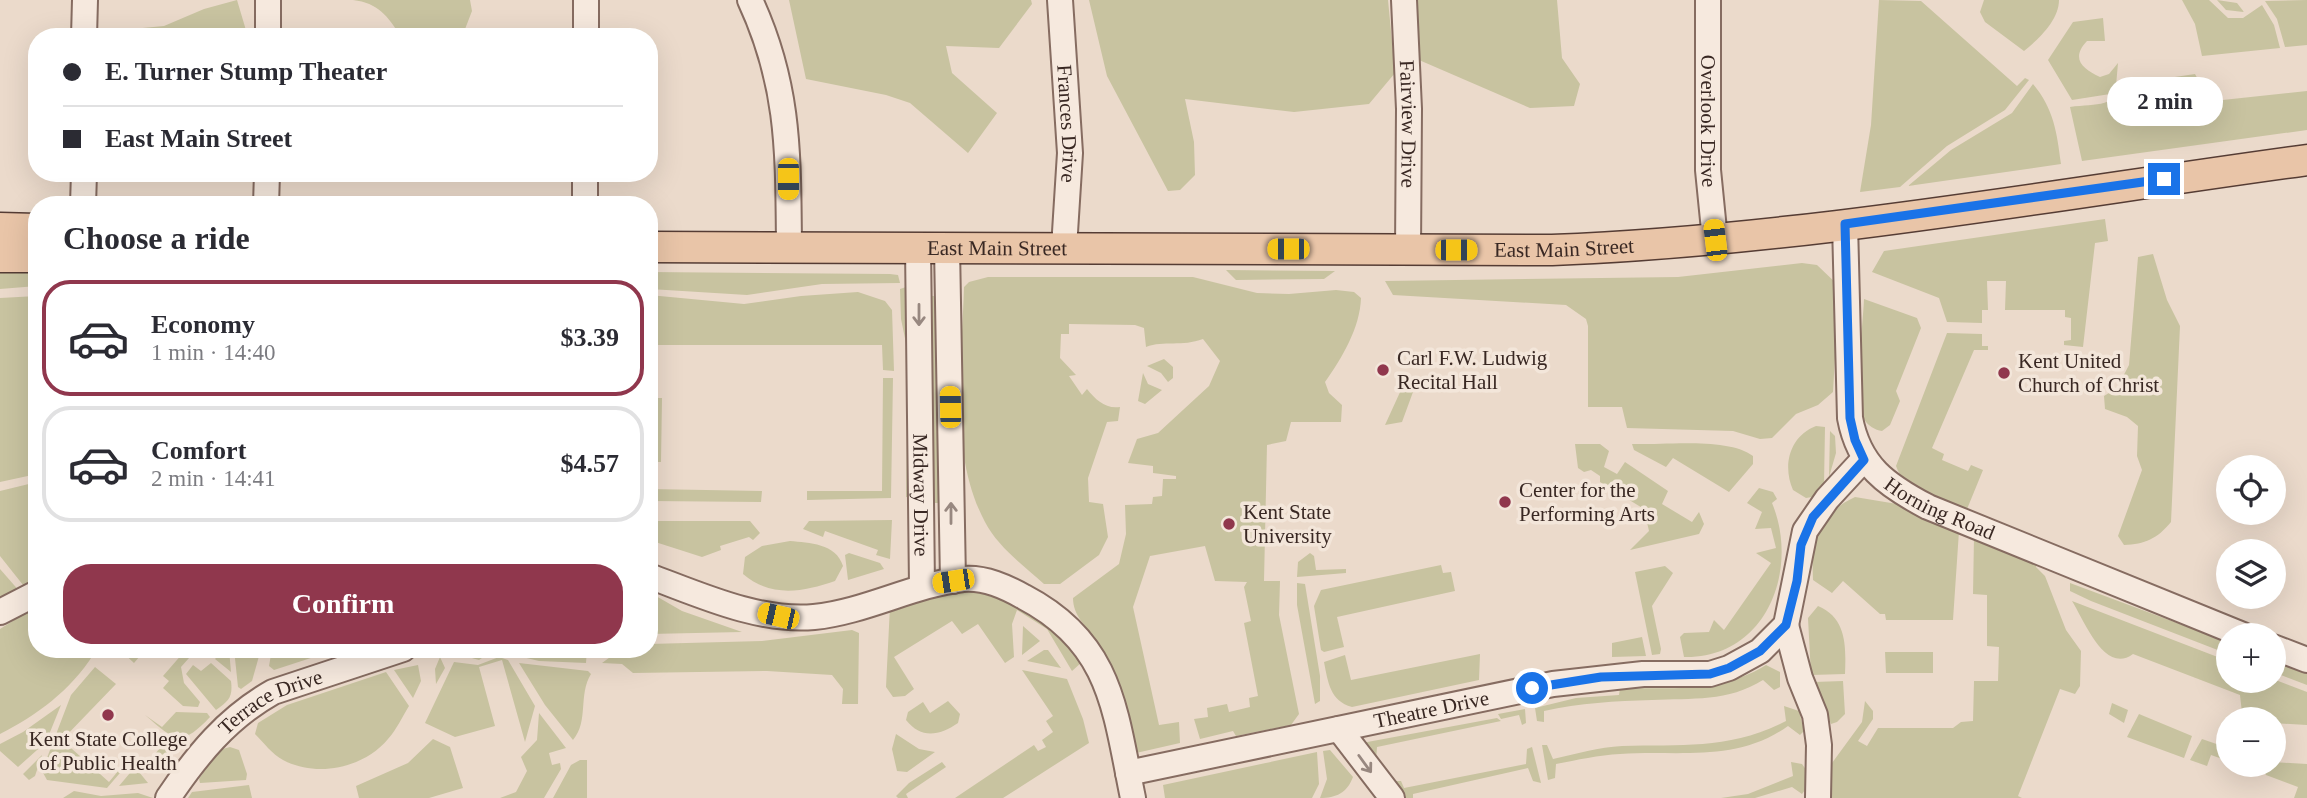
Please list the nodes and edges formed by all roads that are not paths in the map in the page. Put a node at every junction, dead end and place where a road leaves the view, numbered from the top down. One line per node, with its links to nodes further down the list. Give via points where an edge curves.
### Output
1 (85, 0): 8 (street)
2 (268, 0): 9 (street)
3 (586, 0): 10 (street)
4 (750, 0): 16 (street, via 784,106)
5 (1060, 0): 19 (street, Frances Drive, via 1070,141)
6 (1404, 0): 20 (street, Fairview Drive)
7 (1708, 0): 15 (street, Overlook Drive, via 1708,170)
8 (85, 28)
9 (268, 28)
10 (586, 28)
11 (2307, 160): 12 (main road, East Main Street)
12 (1845, 224): 15 (main road, East Main Street); 23 (street, Horning Road, via 1850,418)
13 (0, 229): 14 (main road)
14 (28, 229)
15 (1715, 240): 20 (main road, East Main Street, via 1552,250)
16 (789, 246): 17 (main road, East Main Street); 18 (main road, East Main Street)
17 (658, 247)
18 (933, 247): 19 (main road, East Main Street); 25 (street, Midway Drive, one-way to 18); 26 (street, Midway Drive, one-way to 26)
19 (1064, 248): 20 (main road, East Main Street)
20 (1408, 250)
21 (0, 257): 22 (main road)
22 (28, 257)
23 (1864, 460): 29 (street, Horning Road, via 1887,482 1928,507); 30 (street, via 1827,499 1805,531)
24 (658, 579): 26 (street, via 738,607 812,617 843,612)
25 (953, 581): 26 (street, Midway Drive); 35 (street, Midway Drive, via 987,581 1010,589 1064,623 1107,681)
26 (922, 586)
27 (28, 598): 28 (street)
28 (0, 612)
29 (2216, 624)
30 (1786, 625): 34 (street, Theatre Drive, via 1746,660 1710,674 1629,675 1553,684); 39 (street, via 1815,715)
31 (2286, 652): 33 (street)
32 (376, 658): 36 (street, Terrace Drive, via 273,692 253,704 214,737)
33 (2307, 660)
34 (1339, 729): 35 (street, Theatre Drive); 38 (street, one-way to 38)
35 (1128, 773): 37 (street, Midway Drive)
36 (168, 798)
37 (1133, 798)
38 (1392, 798)
39 (1818, 798)

